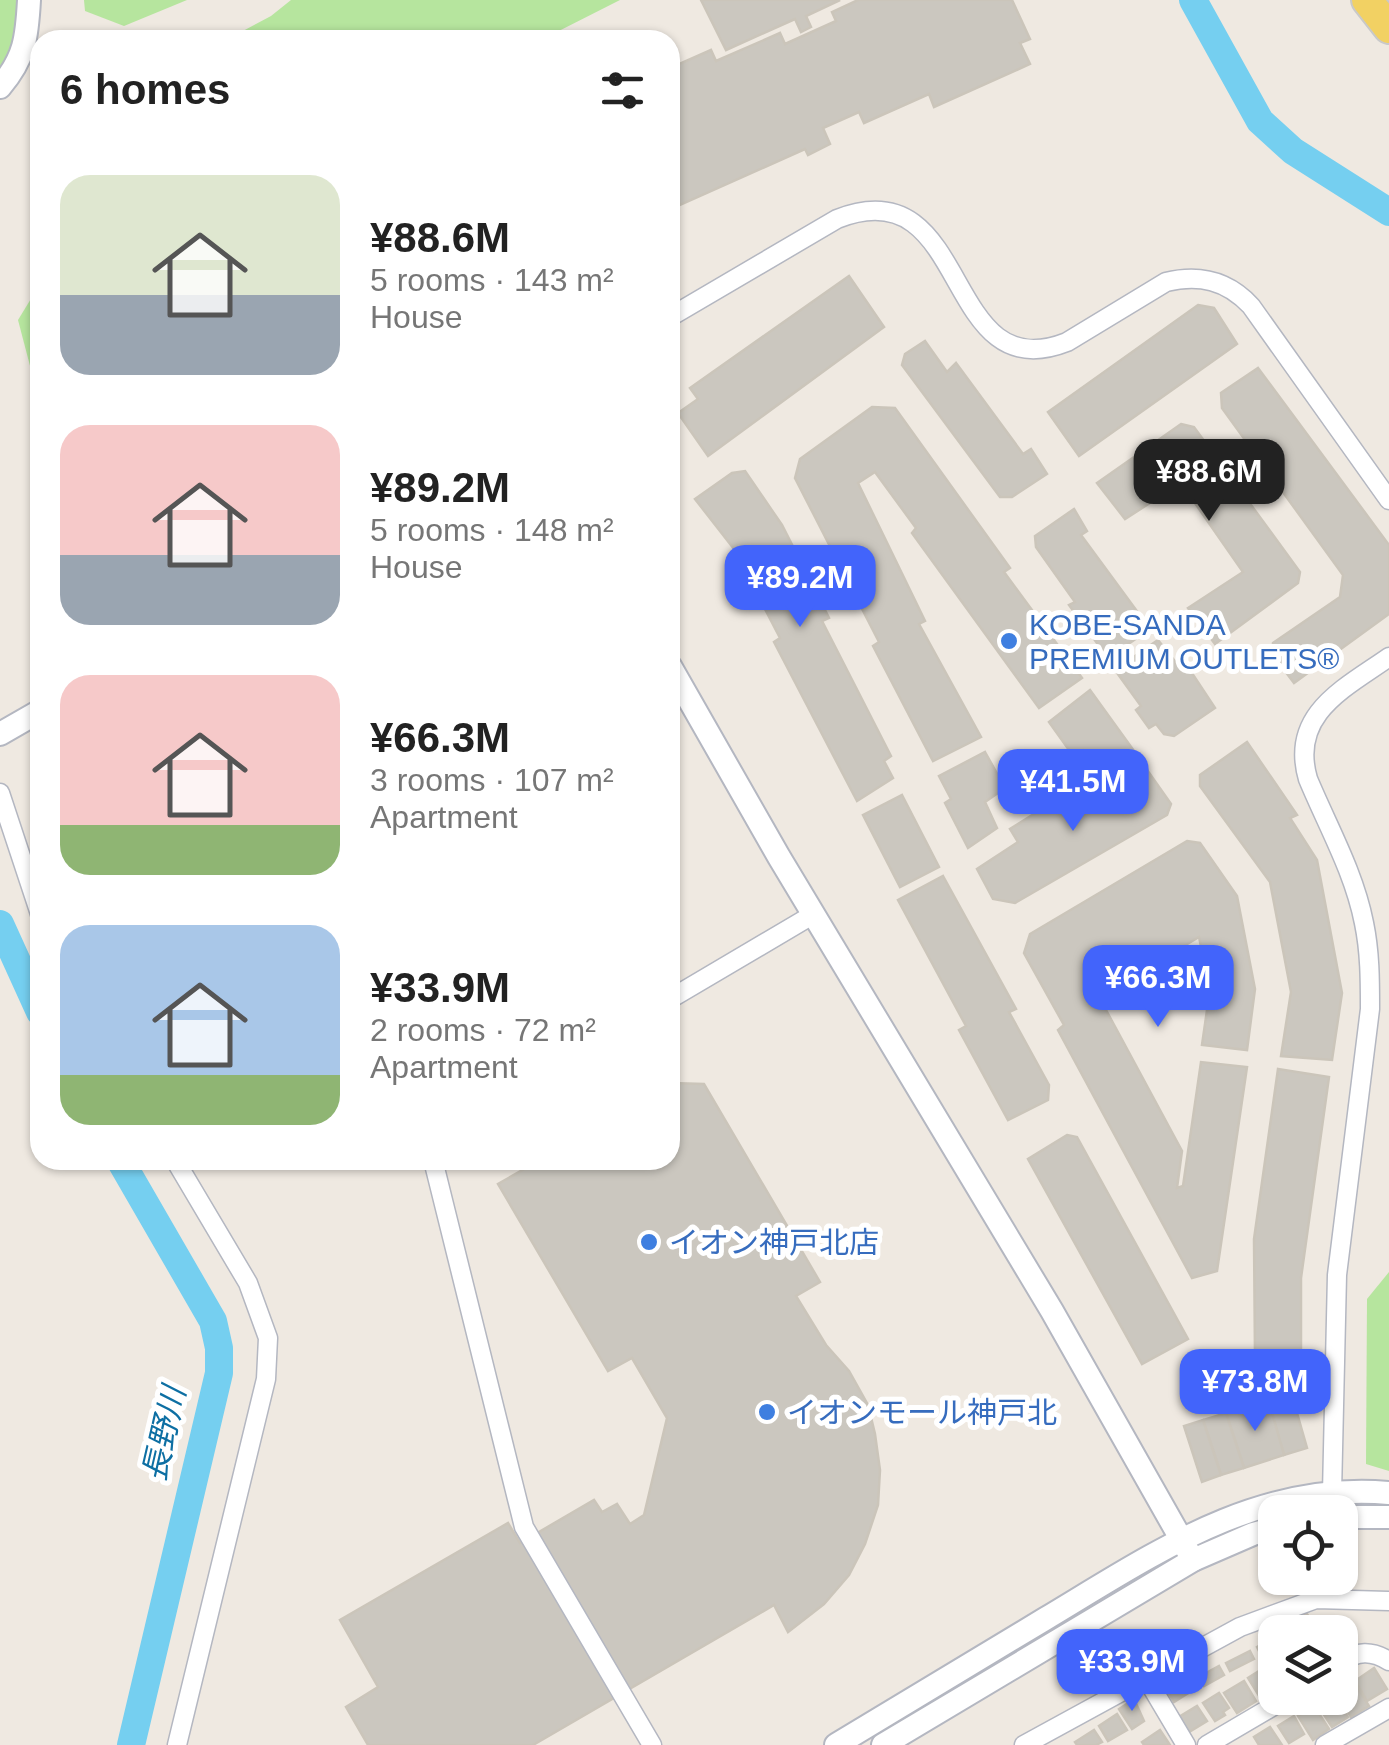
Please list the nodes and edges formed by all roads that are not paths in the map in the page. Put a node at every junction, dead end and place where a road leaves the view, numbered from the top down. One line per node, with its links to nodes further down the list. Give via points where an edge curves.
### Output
1 (29, 0): 4 (street, via 17,68)
2 (1367, 0): 3 (main road)
3 (1389, 28)
4 (0, 86)
5 (680, 311): 6 (street, via 837,219 866,211 894,212 917,225 980,321 1019,348 1067,342 1166,282 1214,281 1251,306)
6 (1389, 500)
7 (1389, 657): 17 (street, via 1318,711 1304,744 1308,778 1358,896 1370,979 1337,1275)
8 (680, 683): 13 (street)
9 (30, 717): 10 (street)
10 (0, 734)
11 (0, 793): 12 (street)
12 (30, 884)
13 (814, 914): 14 (street); 22 (street)
14 (680, 992)
15 (181, 1170): 30 (street, via 248,1283 268,1338 266,1379)
16 (435, 1170): 31 (street, via 524,1527)
17 (1332, 1493): 18 (street); 22 (street, via 1262,1507)
18 (1389, 1493)
19 (1358, 1518): 20 (street)
20 (1389, 1518)
21 (1258, 1533): 23 (street)
22 (1181, 1538): 23 (street); 32 (street)
23 (1193, 1560): 33 (street)
24 (1389, 1601): 27 (street, via 1316,1599 1240,1627)
25 (1358, 1654): 26 (street, via 1374,1652)
26 (1389, 1661)
27 (1146, 1676): 34 (street); 35 (street)
28 (1389, 1708): 37 (street)
29 (1258, 1715): 36 (street)
30 (177, 1745)
31 (652, 1745)
32 (836, 1745)
33 (883, 1745)
34 (1024, 1745)
35 (1186, 1745)
36 (1207, 1745)
37 (1324, 1745)

